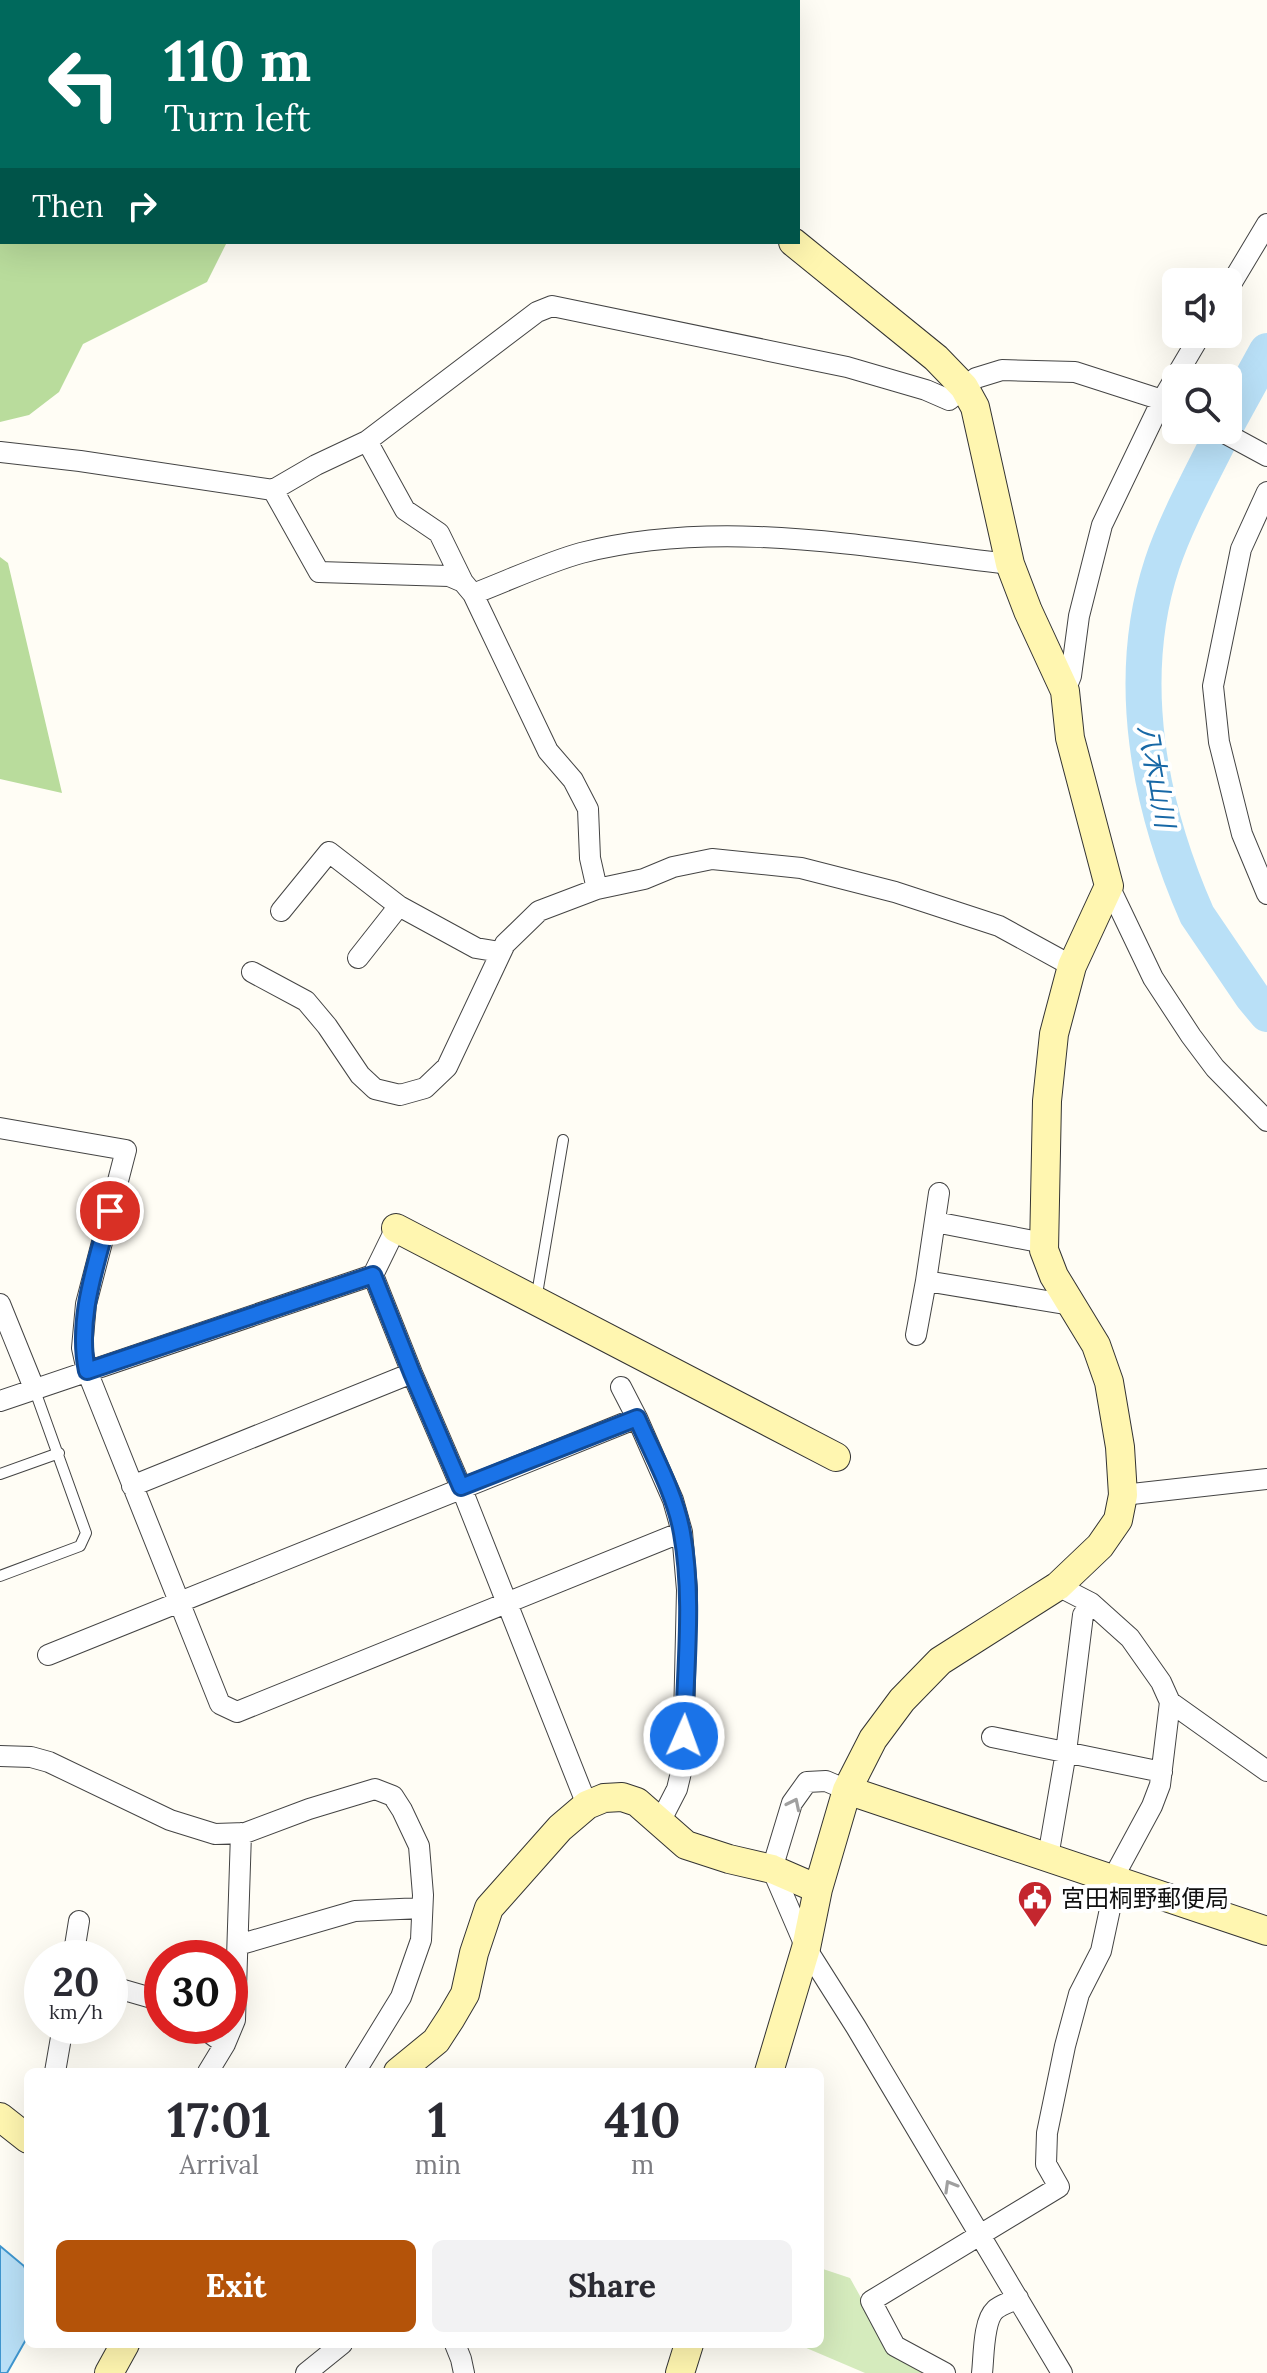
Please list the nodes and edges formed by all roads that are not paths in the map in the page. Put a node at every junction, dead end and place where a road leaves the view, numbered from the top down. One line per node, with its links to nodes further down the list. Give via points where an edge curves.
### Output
1 (1267, 224): 3 (street)
2 (795, 244): 4 (street)
3 (1241, 268)
4 (964, 387): 5 (street, via 1002,370 1075,372); 7 (street, via 949,400 847,367 552,306); 13 (street, via 975,407)
5 (1162, 402)
6 (1162, 417): 15 (street, via 1102,525)
7 (367, 441): 11 (street); 14 (street, via 405,510 439,533)
8 (1242, 442): 10 (street)
9 (0, 452): 11 (street)
10 (1267, 456)
11 (273, 490): 14 (street, via 319,572 449,576)
12 (1267, 492): 18 (street, via 1241,549 1213,686 1219,742 1238,819)
13 (1010, 564): 14 (street, via 775,537 673,537 580,553); 15 (street)
14 (468, 588): 17 (street, via 548,751 573,780 588,809)
15 (1065, 691): 16 (street, via 1070,738)
16 (1109, 886): 23 (street); 25 (street, via 1153,978 1215,1068)
17 (597, 889): 21 (street, via 539,911); 23 (street, via 712,859 801,868 999,926)
18 (1267, 894)
19 (399, 906): 20 (street, via 329,852); 21 (street, via 476,948); 22 (street)
20 (281, 911)
21 (500, 952): 24 (street, via 447,1067 425,1088 400,1095 375,1089 360,1075 306,1001)
22 (358, 958)
23 (1072, 966): 31 (street, via 1054,1034 1047,1101)
24 (252, 972)
25 (1267, 1121)
26 (0, 1128): 39 (street, via 126,1150 86,1304 82,1348)
27 (563, 1140): 34 (lane)
28 (939, 1193): 29 (street)
29 (935, 1222): 31 (street); 33 (street)
30 (396, 1228): 32 (street); 34 (street)
31 (1044, 1243): 36 (street, via 1054,1276)
32 (373, 1275): 39 (street); 40 (street)
33 (926, 1281): 36 (street); 38 (street)
34 (535, 1301): 46 (street)
35 (0, 1304): 37 (street)
36 (1071, 1305): 51 (street, via 1096,1345 1109,1382)
37 (4, 1326): 42 (street)
38 (916, 1335)
39 (87, 1371): 42 (street); 49 (street)
40 (412, 1373): 49 (street); 50 (street)
41 (621, 1387): 44 (street)
42 (34, 1388): 43 (street); 45 (lane)
43 (0, 1401)
44 (637, 1418): 50 (street); 52 (street)
45 (59, 1453): 47 (lane); 53 (lane, via 86,1533 80,1546)
46 (836, 1457)
47 (0, 1474)
48 (1267, 1479): 51 (street)
49 (132, 1486): 55 (street)
50 (461, 1487): 55 (street); 57 (street)
51 (1123, 1495): 54 (street, via 1118,1520 1106,1537)
52 (682, 1532): 57 (street); 67 (street, via 687,1590 683,1764)
53 (0, 1576)
54 (1058, 1586): 56 (street); 65 (street, via 940,1661 873,1739)
55 (179, 1601): 57 (street, via 220,1704 237,1712); 58 (street)
56 (1091, 1603): 59 (street, via 1130,1638); 61 (street, via 1083,1615)
57 (507, 1604): 66 (street)
58 (48, 1655)
59 (1170, 1702): 63 (street); 64 (street)
60 (992, 1737): 61 (street)
61 (1066, 1752): 64 (street); 69 (street)
62 (0, 1756): 68 (street, via 49,1762 170,1820 215,1834)
63 (1267, 1771)
64 (1162, 1772): 71 (street, via 1152,1806)
65 (847, 1790): 69 (street); 70 (street, one-way to 65, via 792,1803 807,1782 826,1781); 72 (street)
66 (587, 1805): 67 (street, via 622,1797 637,1802); 85 (street, via 489,1908 465,1994 436,2041)
67 (660, 1822): 70 (street, via 686,1845)
68 (241, 1833): 73 (street, via 375,1789 393,1796 419,1846); 77 (street)
69 (1048, 1857): 71 (street)
70 (772, 1869): 72 (street); 79 (street)
71 (1116, 1880): 75 (street); 87 (street, via 1101,1951 1075,2007 1047,2133 1046,2164 1059,2187)
72 (818, 1889): 79 (street)
73 (422, 1908): 78 (street, via 355,1911); 84 (street, via 421,1940 401,1997)
74 (79, 1921): 76 (street)
75 (1267, 1931)
76 (76, 1940)
77 (238, 1940)
78 (248, 1942)
79 (806, 1948): 86 (street); 87 (street, one-way to 79)
80 (60, 2044): 82 (street)
81 (225, 2044): 83 (street)
82 (56, 2068)
83 (210, 2068)
84 (357, 2068)
85 (403, 2068)
86 (770, 2068)
87 (979, 2235): 88 (street); 97 (street, via 871,2301 895,2346)
88 (1018, 2298): 98 (street, via 991,2314); 99 (street)
89 (123, 2348): 93 (street)
90 (337, 2348): 94 (street)
91 (457, 2348): 95 (street)
92 (688, 2348): 96 (street)
93 (109, 2373)
94 (306, 2373)
95 (464, 2373)
96 (680, 2373)
97 (945, 2373)
98 (982, 2373)
99 (1062, 2373)

